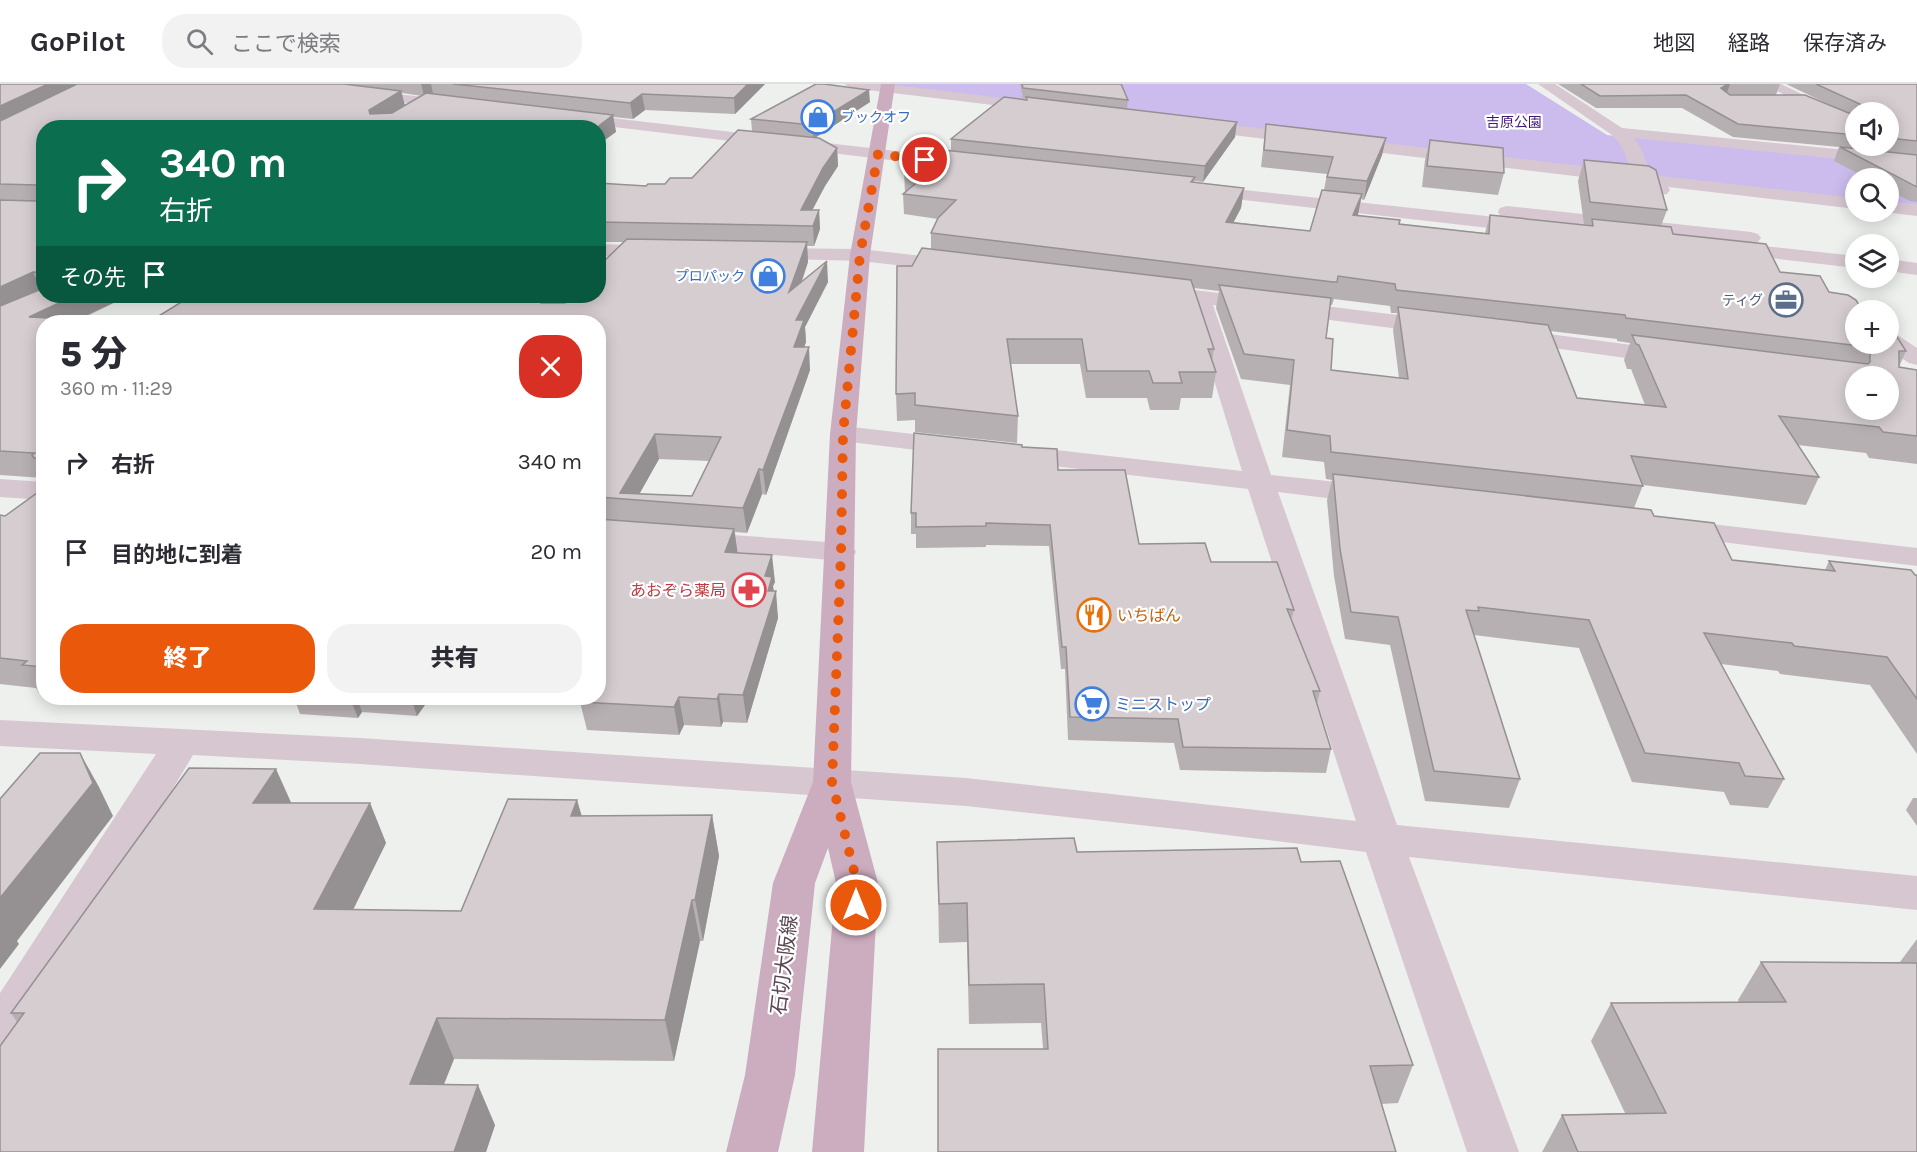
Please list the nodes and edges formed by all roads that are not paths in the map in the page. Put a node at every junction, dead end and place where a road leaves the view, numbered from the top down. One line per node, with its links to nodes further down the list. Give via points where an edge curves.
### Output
1 (270, 84): 7 (street)
2 (348, 84): 7 (street)
3 (851, 84): 6 (street)
4 (1545, 84): 16 (street)
5 (1770, 84): 9 (street)
6 (888, 86): 11 (street); 18 (main road, 石切大阪線)
7 (438, 94): 10 (street); 13 (street)
8 (1771, 101): 9 (street)
9 (1804, 101): 14 (street)
10 (475, 102)
11 (1053, 108)
12 (557, 112): 18 (street)
13 (409, 114)
14 (1845, 121)
15 (1172, 123): 22 (street)
16 (1618, 132): 21 (street); 22 (street, via 1632,144 1636,163)
17 (1899, 147): 19 (street)
18 (878, 149): 20 (street); 34 (main road, 石切大阪線)
19 (1917, 156)
20 (983, 160)
21 (1917, 162)
22 (1647, 180): 23 (street); 24 (street)
23 (1676, 200)
24 (1845, 203)
25 (1899, 208): 26 (street)
26 (1917, 210)
27 (1696, 213): 28 (street)
28 (1731, 236): 29 (street); 30 (street); 30 (street, via 1189,183)
29 (1845, 248)
30 (1754, 250): 37 (street); 41 (street)
31 (682, 252): 36 (street, via 623,251)
32 (741, 253): 34 (street)
33 (1899, 254): 35 (street)
34 (860, 255): 39 (street); 49 (main road, 石切大阪線)
35 (1917, 256)
36 (606, 258)
37 (1845, 261)
38 (1899, 267): 40 (street)
39 (980, 268)
40 (1917, 269)
41 (1793, 276)
42 (1130, 288): 43 (street)
43 (1199, 297): 44 (street); 50 (street)
44 (1457, 330)
45 (1492, 334): 48 (street)
46 (1899, 346): 47 (street)
47 (1917, 358)
48 (1692, 359)
49 (843, 434): 50 (street); 56 (main road, 石切大阪線)
50 (1259, 482): 53 (street); 61 (street)
51 (0, 488): 52 (street)
52 (36, 490)
53 (1400, 498)
54 (1647, 526): 57 (street)
55 (668, 539): 56 (street)
56 (841, 552): 60 (main road, 石切大阪線)
57 (1917, 557)
58 (0, 733): 59 (street)
59 (182, 743): 60 (street); 63 (street)
60 (832, 782): 61 (street, via 1075,803); 64 (main road, 石切大阪線, via 794,883 770,1075); 65 (main road, 石切大阪線, via 857,883)
61 (1381, 839): 62 (street); 66 (street)
62 (1917, 893)
63 (0, 1034)
64 (752, 1152)
65 (838, 1152)
66 (1493, 1152)

